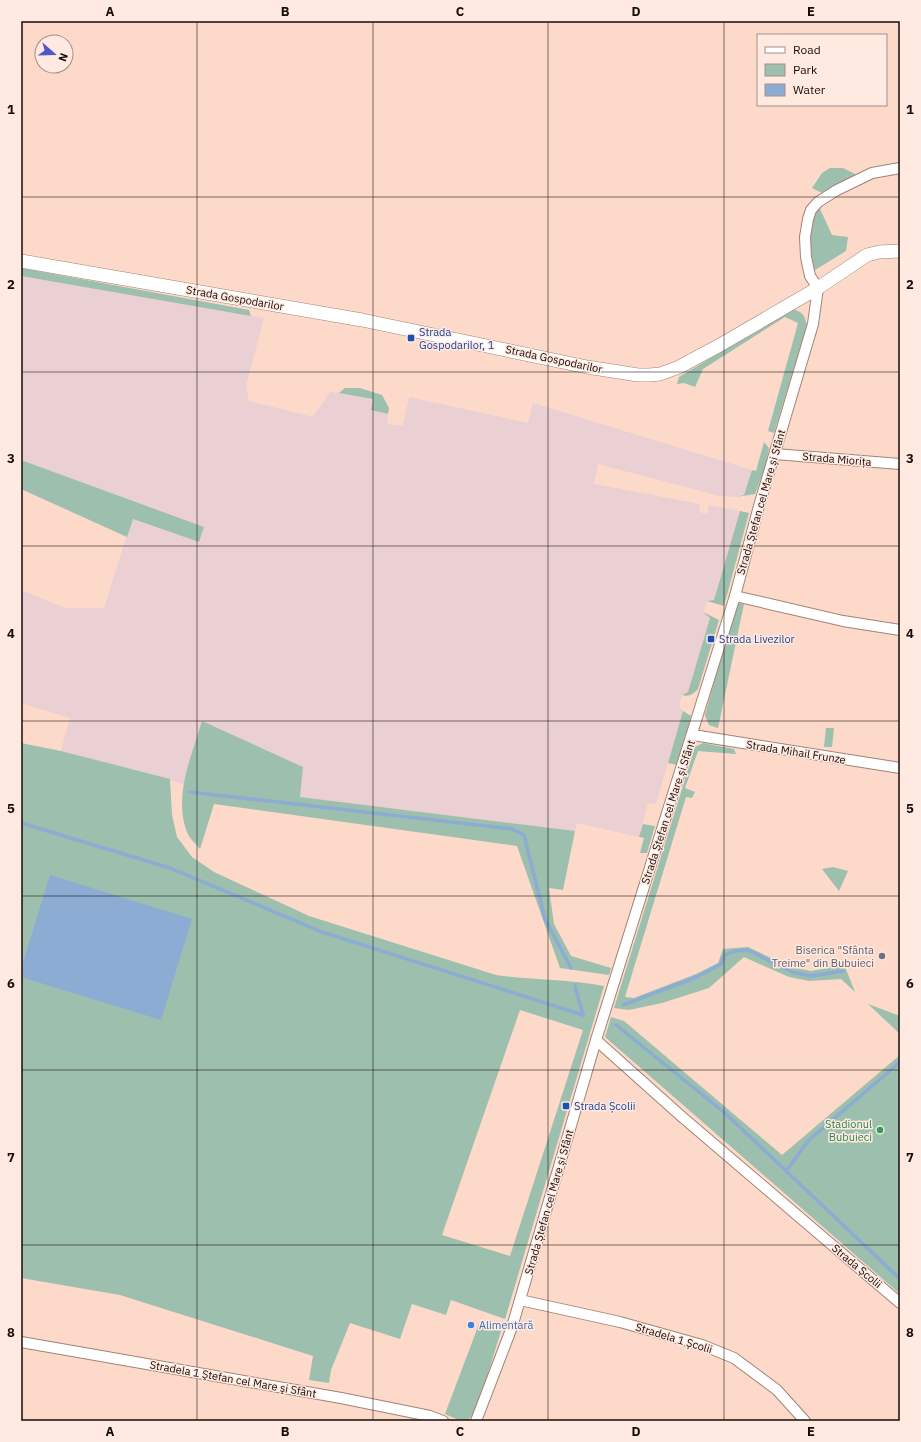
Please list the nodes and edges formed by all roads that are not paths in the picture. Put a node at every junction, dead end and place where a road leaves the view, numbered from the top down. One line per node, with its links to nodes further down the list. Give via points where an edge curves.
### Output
1 (900, 168): 4 (street, via 872,173 837,190 810,210 805,238 806,257 810,276)
2 (900, 251): 4 (street, via 867,255)
3 (21, 261): 4 (street, Strada Gospodarilor, via 362,320 587,367 638,375 660,374 679,367)
4 (818, 288): 5 (street, Strada Ștefan cel Mare și Sfânt, via 813,324)
5 (775, 454): 6 (street, Strada Miorița); 7 (street, Strada Ștefan cel Mare și Sfânt)
6 (900, 464)
7 (735, 596): 8 (street, via 836,619); 9 (street, Strada Ștefan cel Mare și Sfânt)
8 (900, 630)
9 (693, 735): 10 (street, Strada Mihail Frunze); 11 (street, Strada Ștefan cel Mare și Sfânt)
10 (900, 768)
11 (596, 1040): 12 (street, Strada Ștefan cel Mare și Sfânt); 13 (street, Strada Școlii, via 681,1116)
12 (520, 1300): 15 (street, Strada Ștefan cel Mare și Sfânt); 17 (street, Stradela 1 Școlii, via 620,1322 702,1345 734,1358 777,1390)
13 (900, 1302)
14 (21, 1342): 16 (street, Stradela 1 Ştefan cel Mare şi Sfânt, via 341,1398 430,1416)
15 (478, 1420)
16 (443, 1421)
17 (805, 1421)

